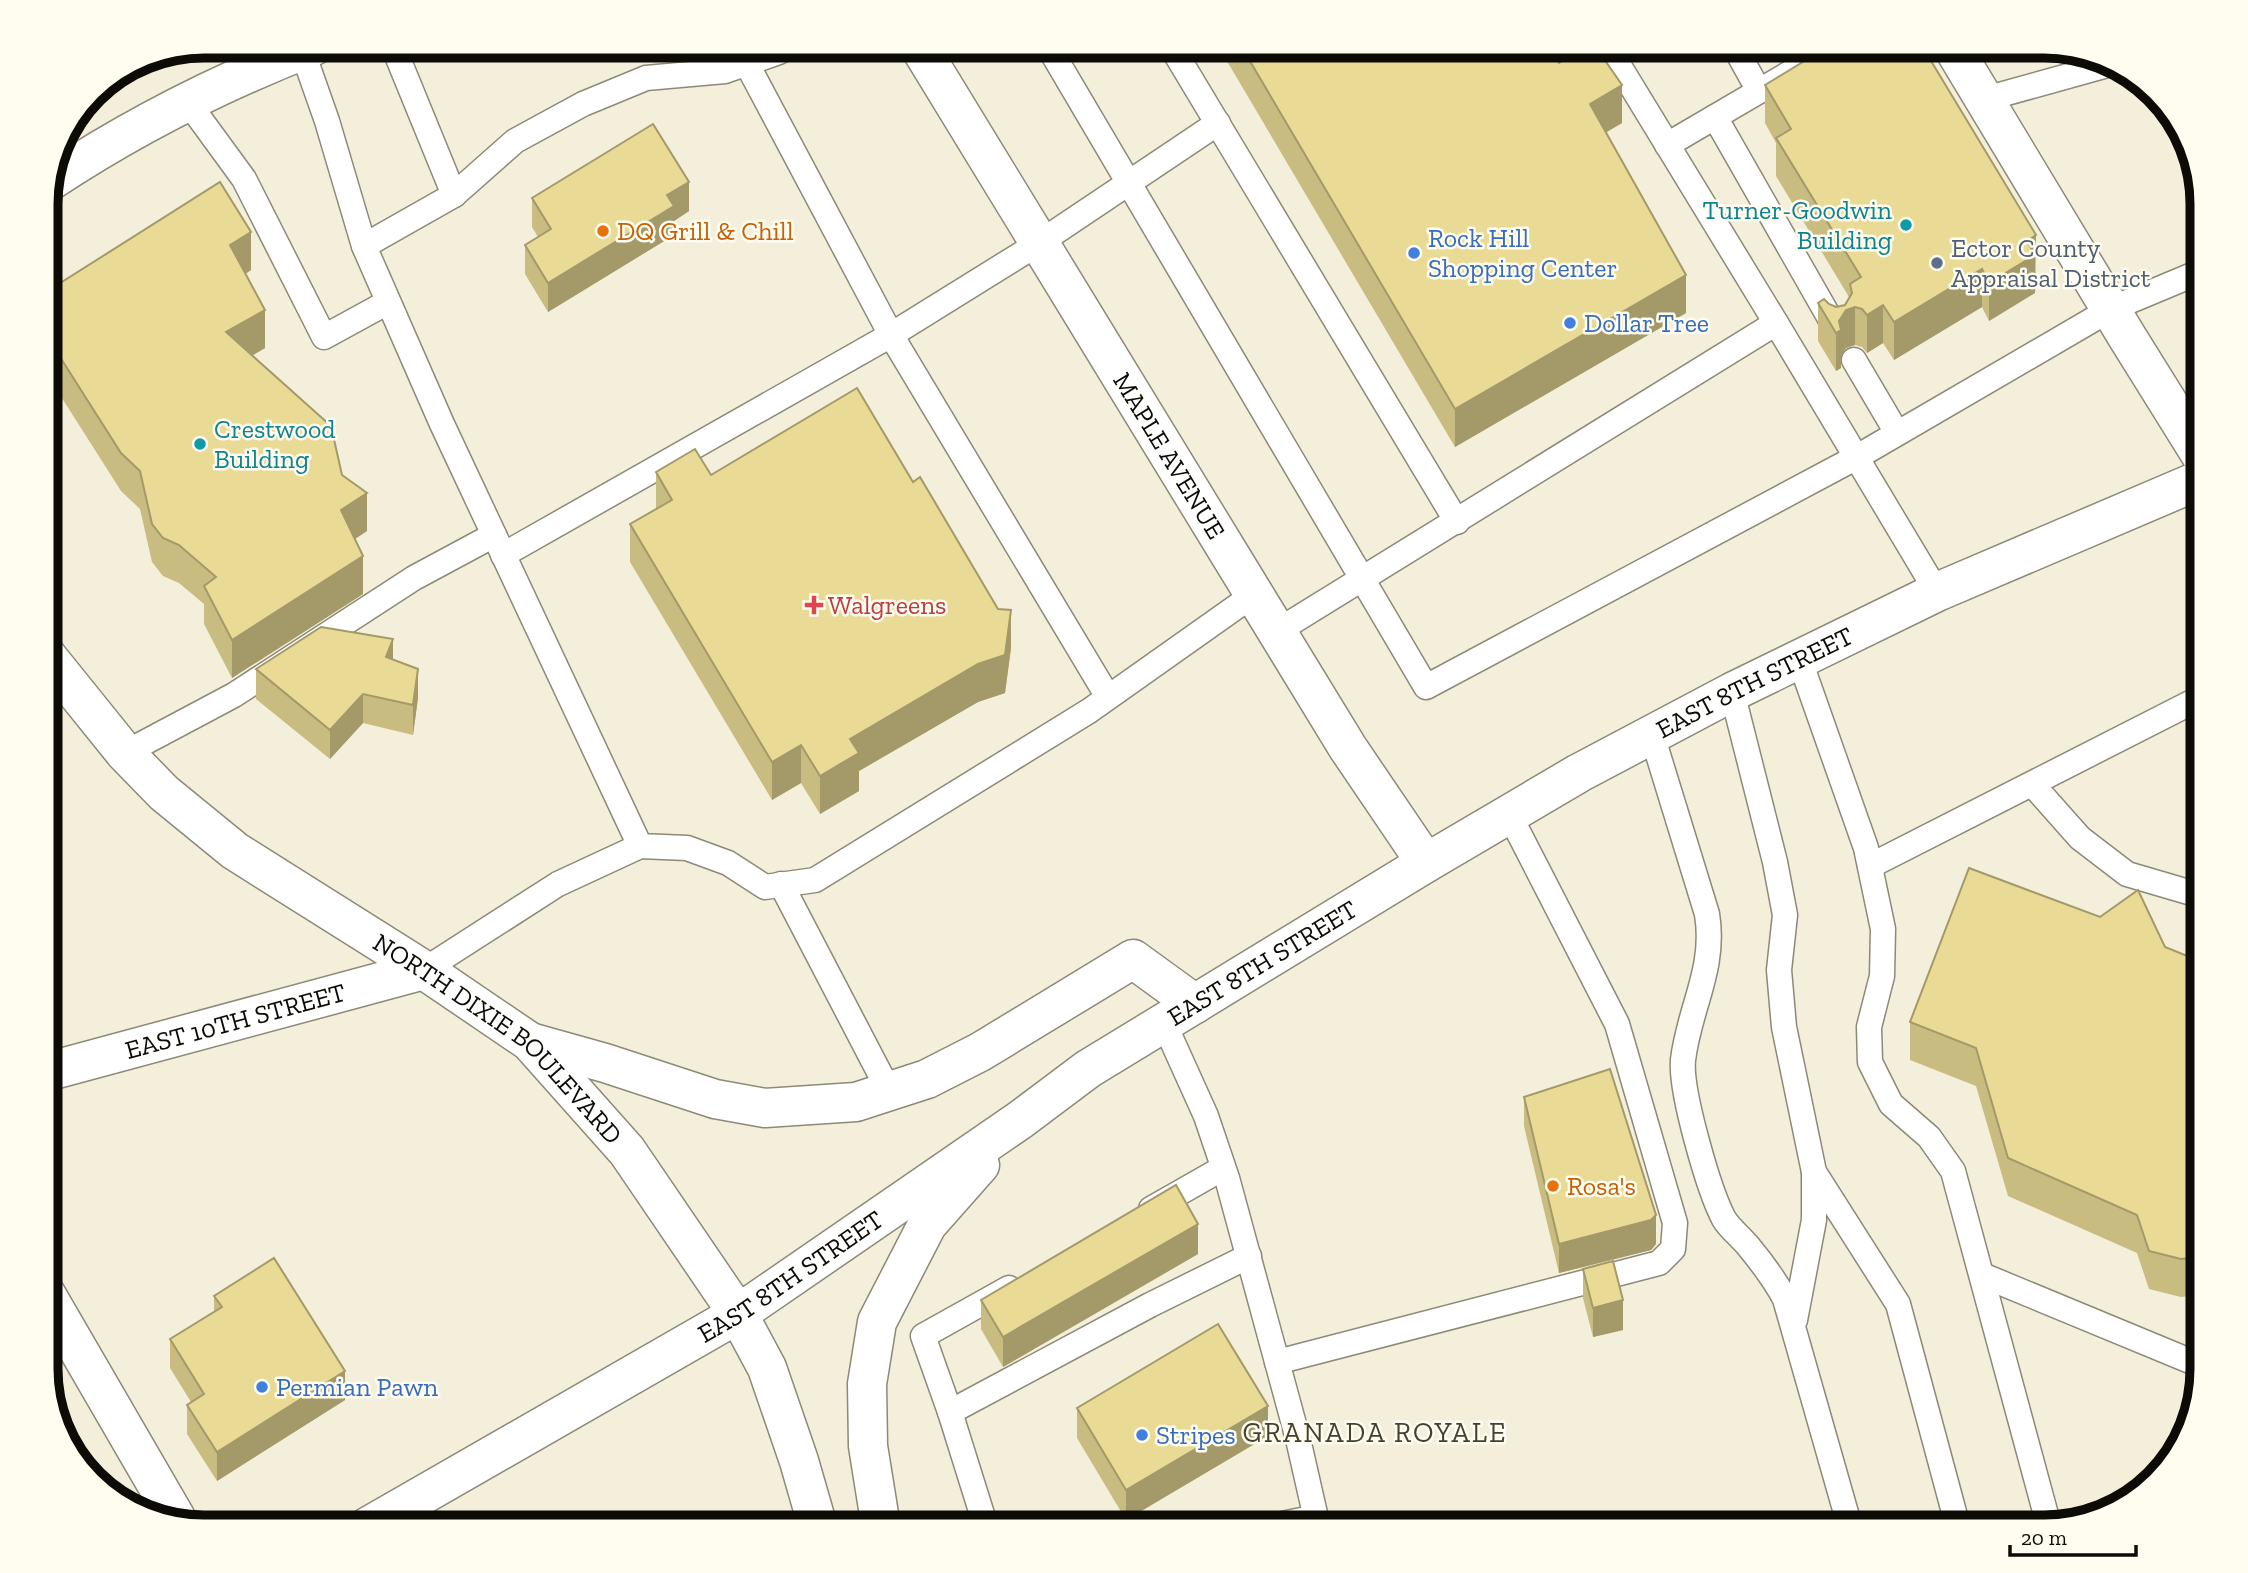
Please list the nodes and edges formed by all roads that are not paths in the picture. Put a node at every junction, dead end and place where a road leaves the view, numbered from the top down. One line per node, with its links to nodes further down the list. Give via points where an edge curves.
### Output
1 (285, 58): 16 (main road)
2 (311, 58): 24 (lane)
3 (398, 58): 22 (lane)
4 (761, 58): 12 (lane)
5 (926, 58): 23 (main road, MAPLE AVENUE)
6 (1055, 58): 21 (lane)
7 (1178, 58): 18 (lane)
8 (1614, 58): 19 (lane)
9 (1741, 58): 14 (lane)
10 (1815, 58): 14 (lane)
11 (1959, 58): 15 (main road)
12 (747, 64): 22 (lane, via 725,71 646,78 583,103 515,141); 30 (lane)
13 (2097, 68): 15 (lane)
14 (1759, 91): 17 (lane)
15 (1984, 99): 27 (main road)
16 (187, 101): 20 (main road); 26 (lane, via 244,179 324,337)
17 (1715, 117): 19 (lane); 29 (lane)
18 (1217, 123): 21 (lane); 36 (lane)
19 (1667, 145): 28 (lane)
20 (61, 174)
21 (1128, 183): 23 (lane); 38 (lane)
22 (454, 195): 24 (lane)
23 (1039, 243): 30 (lane); 40 (main road, MAPLE AVENUE)
24 (365, 246): 26 (lane)
25 (2190, 276): 27 (lane)
26 (388, 302): 37 (lane)
27 (2111, 309): 32 (lane); 33 (main road)
28 (1776, 323): 34 (lane); 36 (lane)
29 (1837, 330)
30 (891, 335): 37 (lane); 45 (lane)
31 (1854, 360): 32 (lane)
32 (1897, 433): 34 (lane)
33 (2190, 436)
34 (1857, 457): 38 (lane, via 1426,687); 39 (lane)
35 (2190, 485): 39 (main road, EAST 8TH STREET)
36 (1457, 522): 38 (lane)
37 (498, 545): 48 (lane, via 414,578 234,695); 51 (lane)
38 (1360, 578): 41 (lane)
39 (1937, 592): 42 (main road, EAST 8TH STREET)
40 (1253, 595): 41 (main road, MAPLE AVENUE); 45 (lane)
41 (1276, 632): 52 (main road, MAPLE AVENUE)
42 (1799, 658): 44 (main road, EAST 8TH STREET); 53 (lane)
43 (58, 670): 48 (main road, NORTH DIXIE BOULEVARD)
44 (1732, 692): 47 (main road, EAST 8TH STREET); 63 (lane, via 1785,915 1779,970 1784,1027)
45 (1108, 698): 54 (lane, via 815,880)
46 (2190, 704): 49 (lane)
47 (1651, 735): 50 (main road, EAST 8TH STREET); 70 (lane, via 1710,933 1707,971 1683,1060 1686,1095 1713,1193 1726,1221 1774,1279)
48 (125, 753): 56 (main road, NORTH DIXIE BOULEVARD, via 164,793 235,851)
49 (2032, 784): 53 (lane); 55 (lane, via 2080,838 2127,874)
50 (1509, 814): 52 (main road, EAST 8TH STREET); 72 (lane, via 1617,1024 1675,1223 1673,1249 1659,1263)
51 (640, 846): 54 (lane, via 687,848 728,863 765,887); 56 (lane, via 558,884)
52 (1426, 863): 57 (main road, EAST 8TH STREET)
53 (1870, 866): 66 (lane, via 1883,929 1882,976 1869,1027 1870,1062 1891,1104 1929,1137 1953,1171)
54 (781, 884): 60 (lane)
55 (2190, 892)
56 (424, 970): 58 (main road, NORTH DIXIE BOULEVARD); 59 (main road, EAST 10TH STREET)
57 (1180, 1014): 60 (main road, via 1133,959 980,1052 927,1079); 61 (main road, EAST 8TH STREET, via 1088,1069); 62 (lane)
58 (530, 1042): 60 (main road, via 715,1099 765,1108 856,1102); 68 (main road, NORTH DIXIE BOULEVARD, via 628,1151)
59 (58, 1069)
60 (889, 1091)
61 (1020, 1120): 68 (main road, EAST 8TH STREET); 77 (main road, via 927,1225 877,1322 867,1384 868,1446)
62 (1223, 1168): 64 (lane); 65 (lane)
63 (1814, 1172): 70 (lane, via 1814,1220); 81 (lane, via 1898,1304)
64 (1128, 1221)
65 (1249, 1256): 72 (lane); 73 (lane, via 1147,1295)
66 (1982, 1275): 71 (lane); 82 (lane)
67 (1020, 1290): 73 (lane, via 923,1336)
68 (738, 1314): 75 (main road, EAST 8TH STREET); 76 (main road, NORTH DIXIE BOULEVARD, via 767,1368)
69 (58, 1315): 74 (main road)
70 (1794, 1324): 80 (lane)
71 (2190, 1361)
72 (1277, 1362): 79 (lane)
73 (950, 1412): 78 (lane)
74 (172, 1511)
75 (390, 1515)
76 (814, 1515)
77 (879, 1515)
78 (982, 1515)
79 (1315, 1515)
80 (1846, 1515)
81 (1955, 1515)
82 (2046, 1515)

